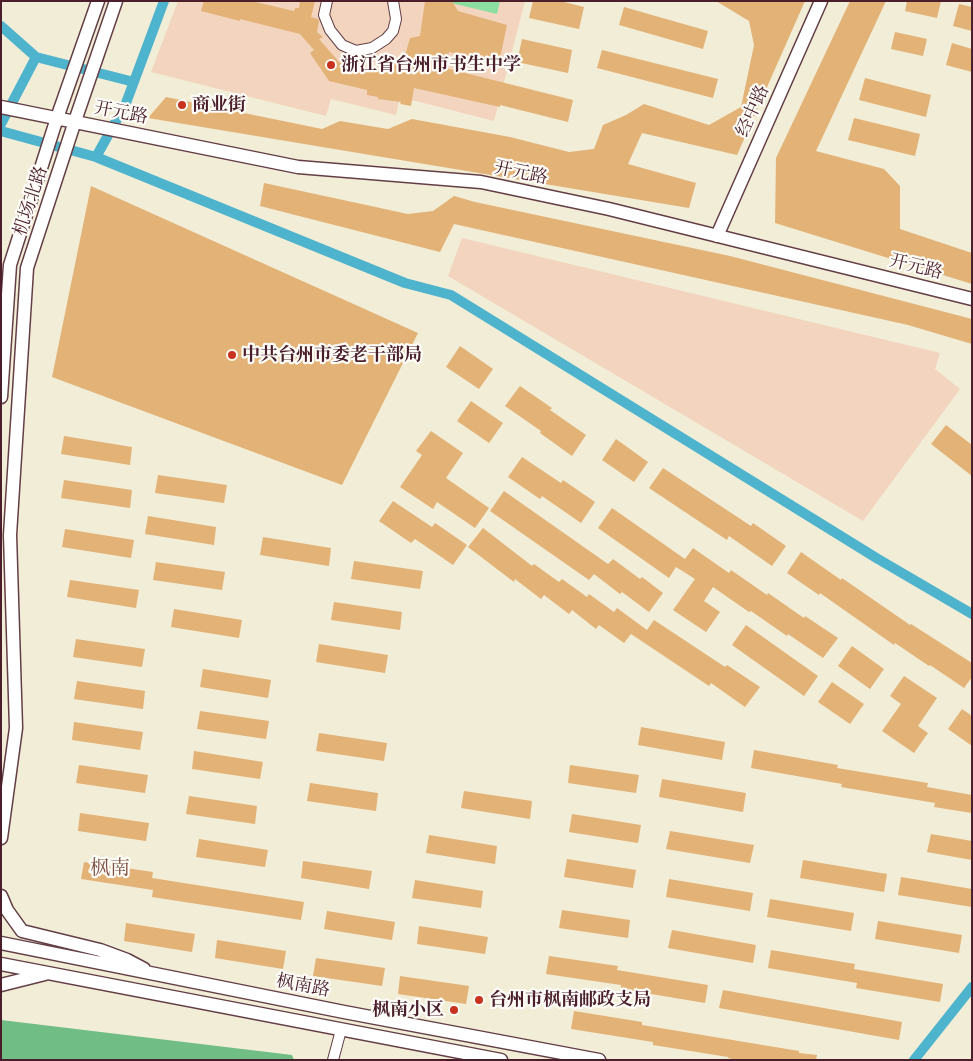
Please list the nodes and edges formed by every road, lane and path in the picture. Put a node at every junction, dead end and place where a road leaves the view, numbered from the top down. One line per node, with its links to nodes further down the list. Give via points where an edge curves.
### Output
1 (98, 1): 7 (main road, 机场北路)
2 (116, 1): 8 (main road, 机场北路)
3 (326, 1): 4 (street, via 324,15 330,30 342,45 356,51 372,48 393,31 396,19)
4 (393, 1)
5 (821, 1): 9 (main road, 经中路)
6 (1, 107): 7 (main road, 开元路)
7 (57, 118): 8 (main road, 开元路); 11 (main road, 机场北路, via 10,265)
8 (75, 122): 9 (main road, 开元路, via 298,166 481,182); 12 (main road, 机场北路, via 27,268 10,535 16,728)
9 (717, 236): 10 (main road, 开元路)
10 (972, 299)
11 (1, 397)
12 (1, 838)
13 (1, 896): 17 (main road, via 22,931 100,950)
14 (1, 944): 17 (main road, 枫南路)
15 (1, 964): 16 (main road, 枫南路)
16 (49, 973): 18 (main road); 19 (main road, 枫南路)
17 (153, 974): 22 (main road, 枫南路)
18 (1, 985)
19 (341, 1030): 20 (street); 21 (main road, 枫南路)
20 (333, 1060)
21 (501, 1060)
22 (599, 1060)

